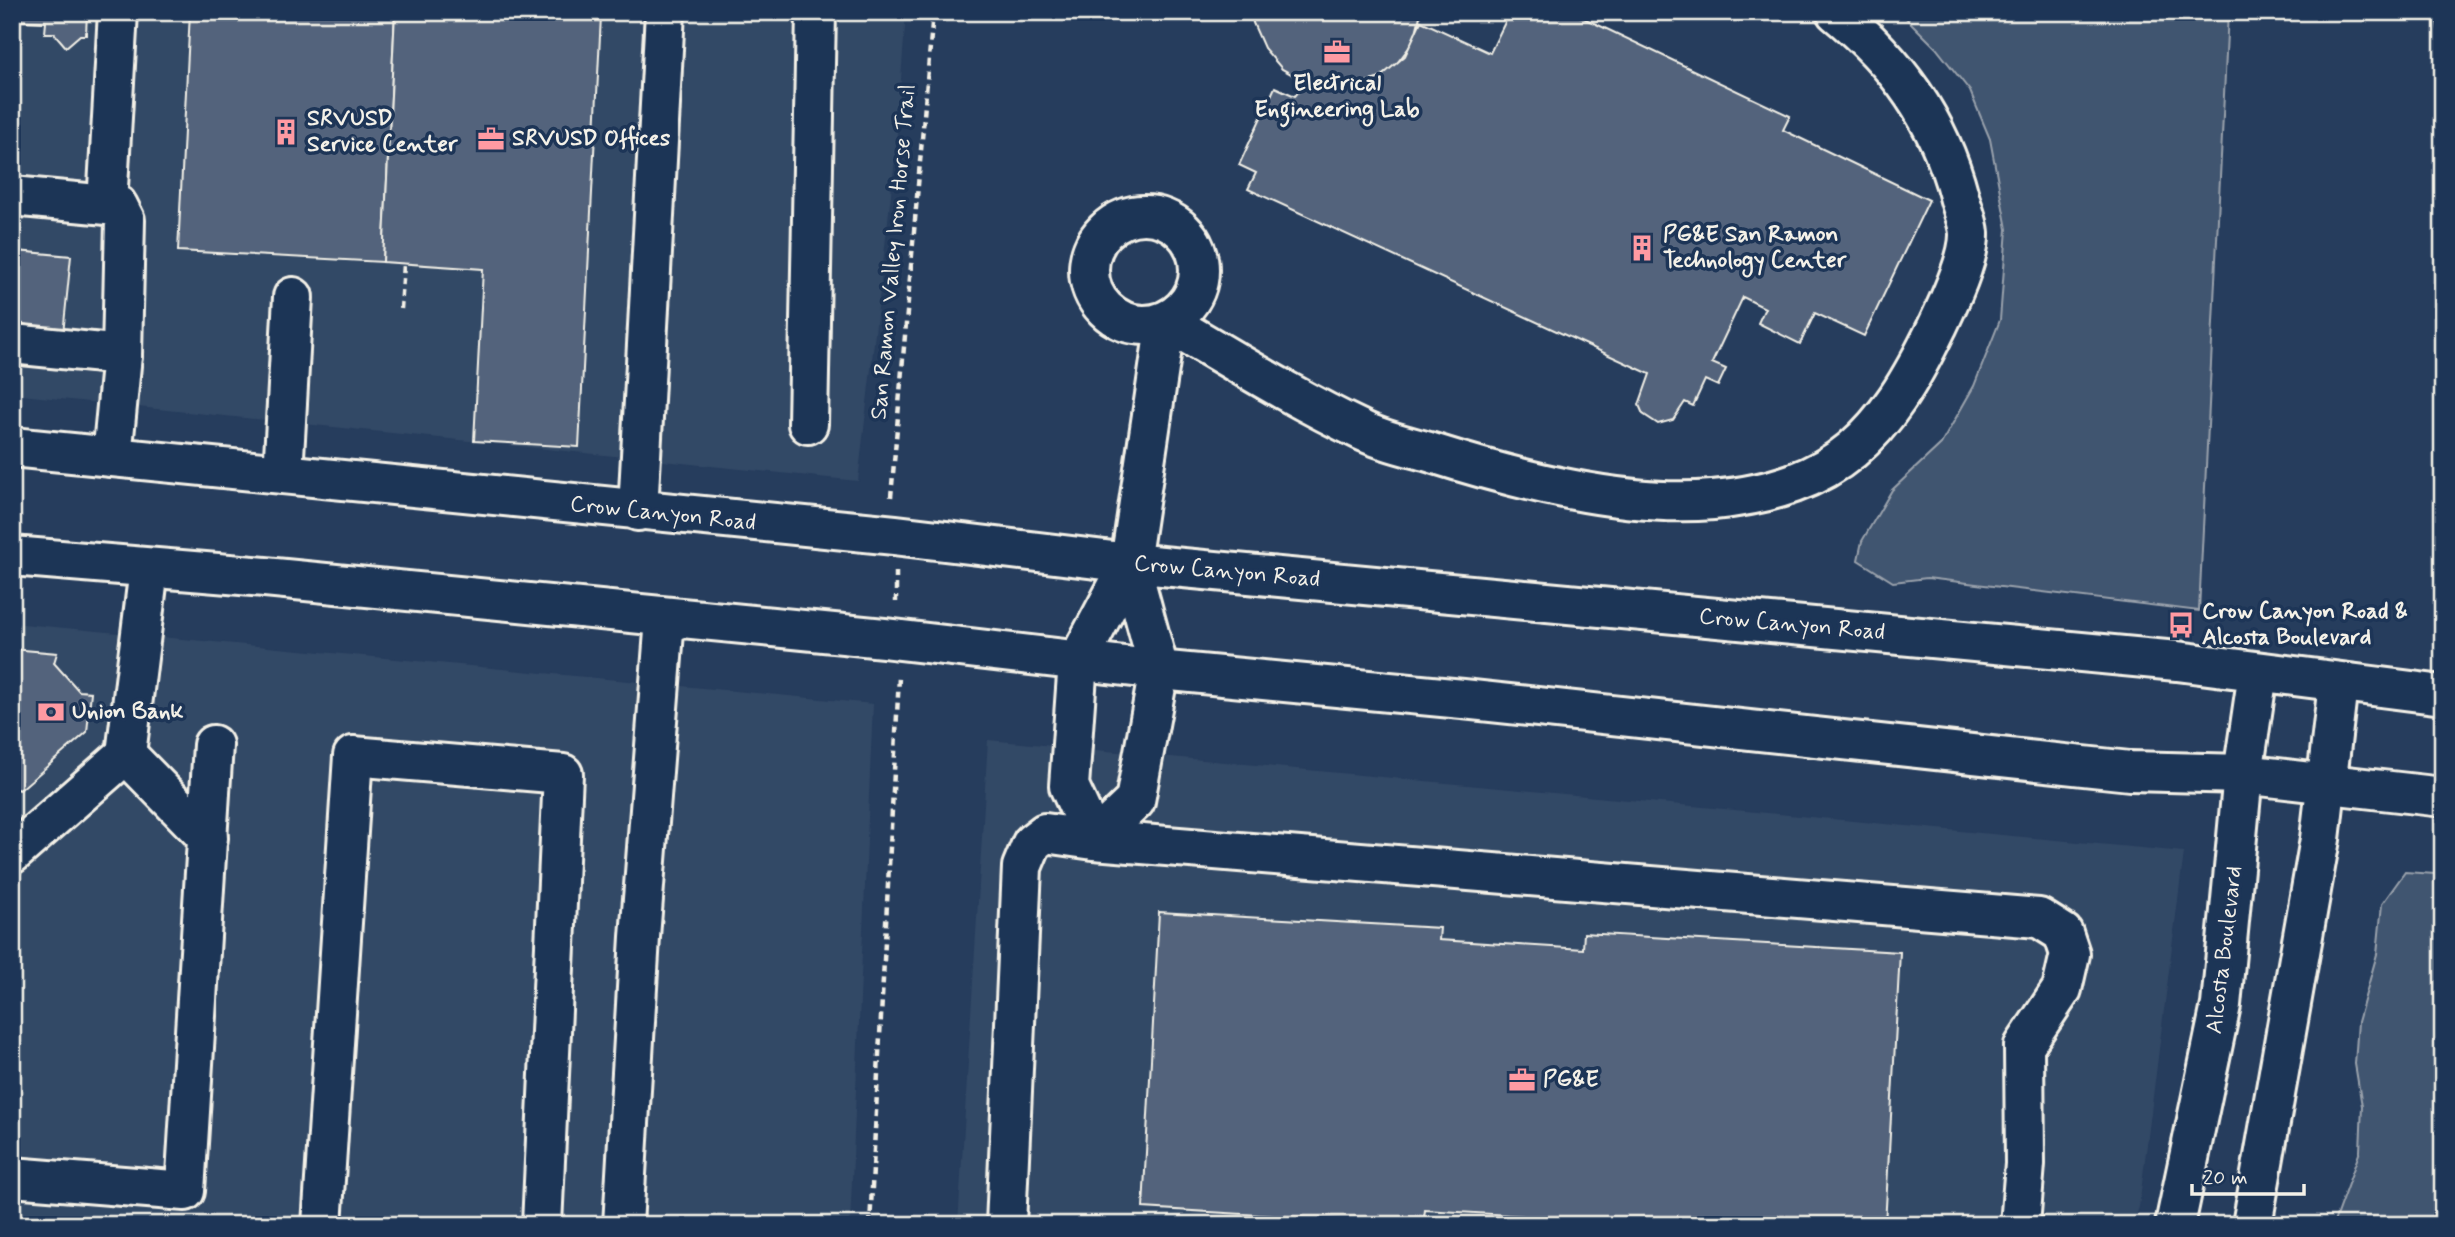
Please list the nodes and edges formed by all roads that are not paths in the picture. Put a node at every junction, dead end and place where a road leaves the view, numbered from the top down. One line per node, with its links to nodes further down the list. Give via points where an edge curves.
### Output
1 (118, 12): 6 (main road)
2 (665, 12): 14 (main road)
3 (816, 12): 10 (main road)
4 (1836, 12): 16 (main road, via 1862,34 1921,103 1953,173 1969,234 1955,290 1896,402 1864,442 1816,475 1756,494 1709,500 1629,497 1540,483 1367,433 1268,382 1166,321)
5 (12, 196): 6 (main road)
6 (107, 205): 9 (main road, via 118,206 125,220)
7 (293, 297): 13 (main road)
8 (12, 344): 9 (main road)
9 (122, 355): 12 (main road)
10 (808, 424)
11 (12, 447): 12 (main road, Crow Canyon Road)
12 (112, 457): 13 (main road, Crow Canyon Road)
13 (283, 474): 14 (main road, Crow Canyon Road)
14 (638, 511): 16 (main road, Crow Canyon Road)
15 (12, 556): 17 (main road)
16 (1130, 564): 19 (main road); 20 (main road); 21 (main road, Crow Canyon Road, via 2177,661)
17 (149, 569): 18 (main road, via 265,576); 25 (main road)
18 (665, 619): 19 (main road); 35 (main road)
19 (1078, 661): 20 (main road); 30 (main road, via 1069,786)
20 (1160, 670): 26 (main road, via 2130,771); 30 (main road, via 1135,801)
21 (2258, 673): 22 (main road, Crow Canyon Road); 26 (main road, Alcosta Boulevard)
22 (2338, 684): 23 (main road, Crow Canyon Road); 27 (main road)
23 (2443, 695)
24 (214, 745): 29 (main road)
25 (126, 754): 29 (main road); 31 (main road)
26 (2244, 774): 27 (main road); 38 (main road, Alcosta Boulevard, via 2221,1005)
27 (2326, 784): 28 (main road); 39 (main road)
28 (2443, 797)
29 (208, 838): 32 (main road, via 185,1191)
30 (1094, 840): 36 (main road, via 1045,833 1032,843 1022,867); 37 (main road, via 2039,918 2063,933 2070,954 2062,989 2024,1045 2025,1164)
31 (12, 854)
32 (12, 1177)
33 (323, 1225): 34 (main road, via 353,756 563,774)
34 (542, 1225)
35 (623, 1225)
36 (1006, 1225)
37 (2020, 1225)
38 (2175, 1225)
39 (2252, 1225)

